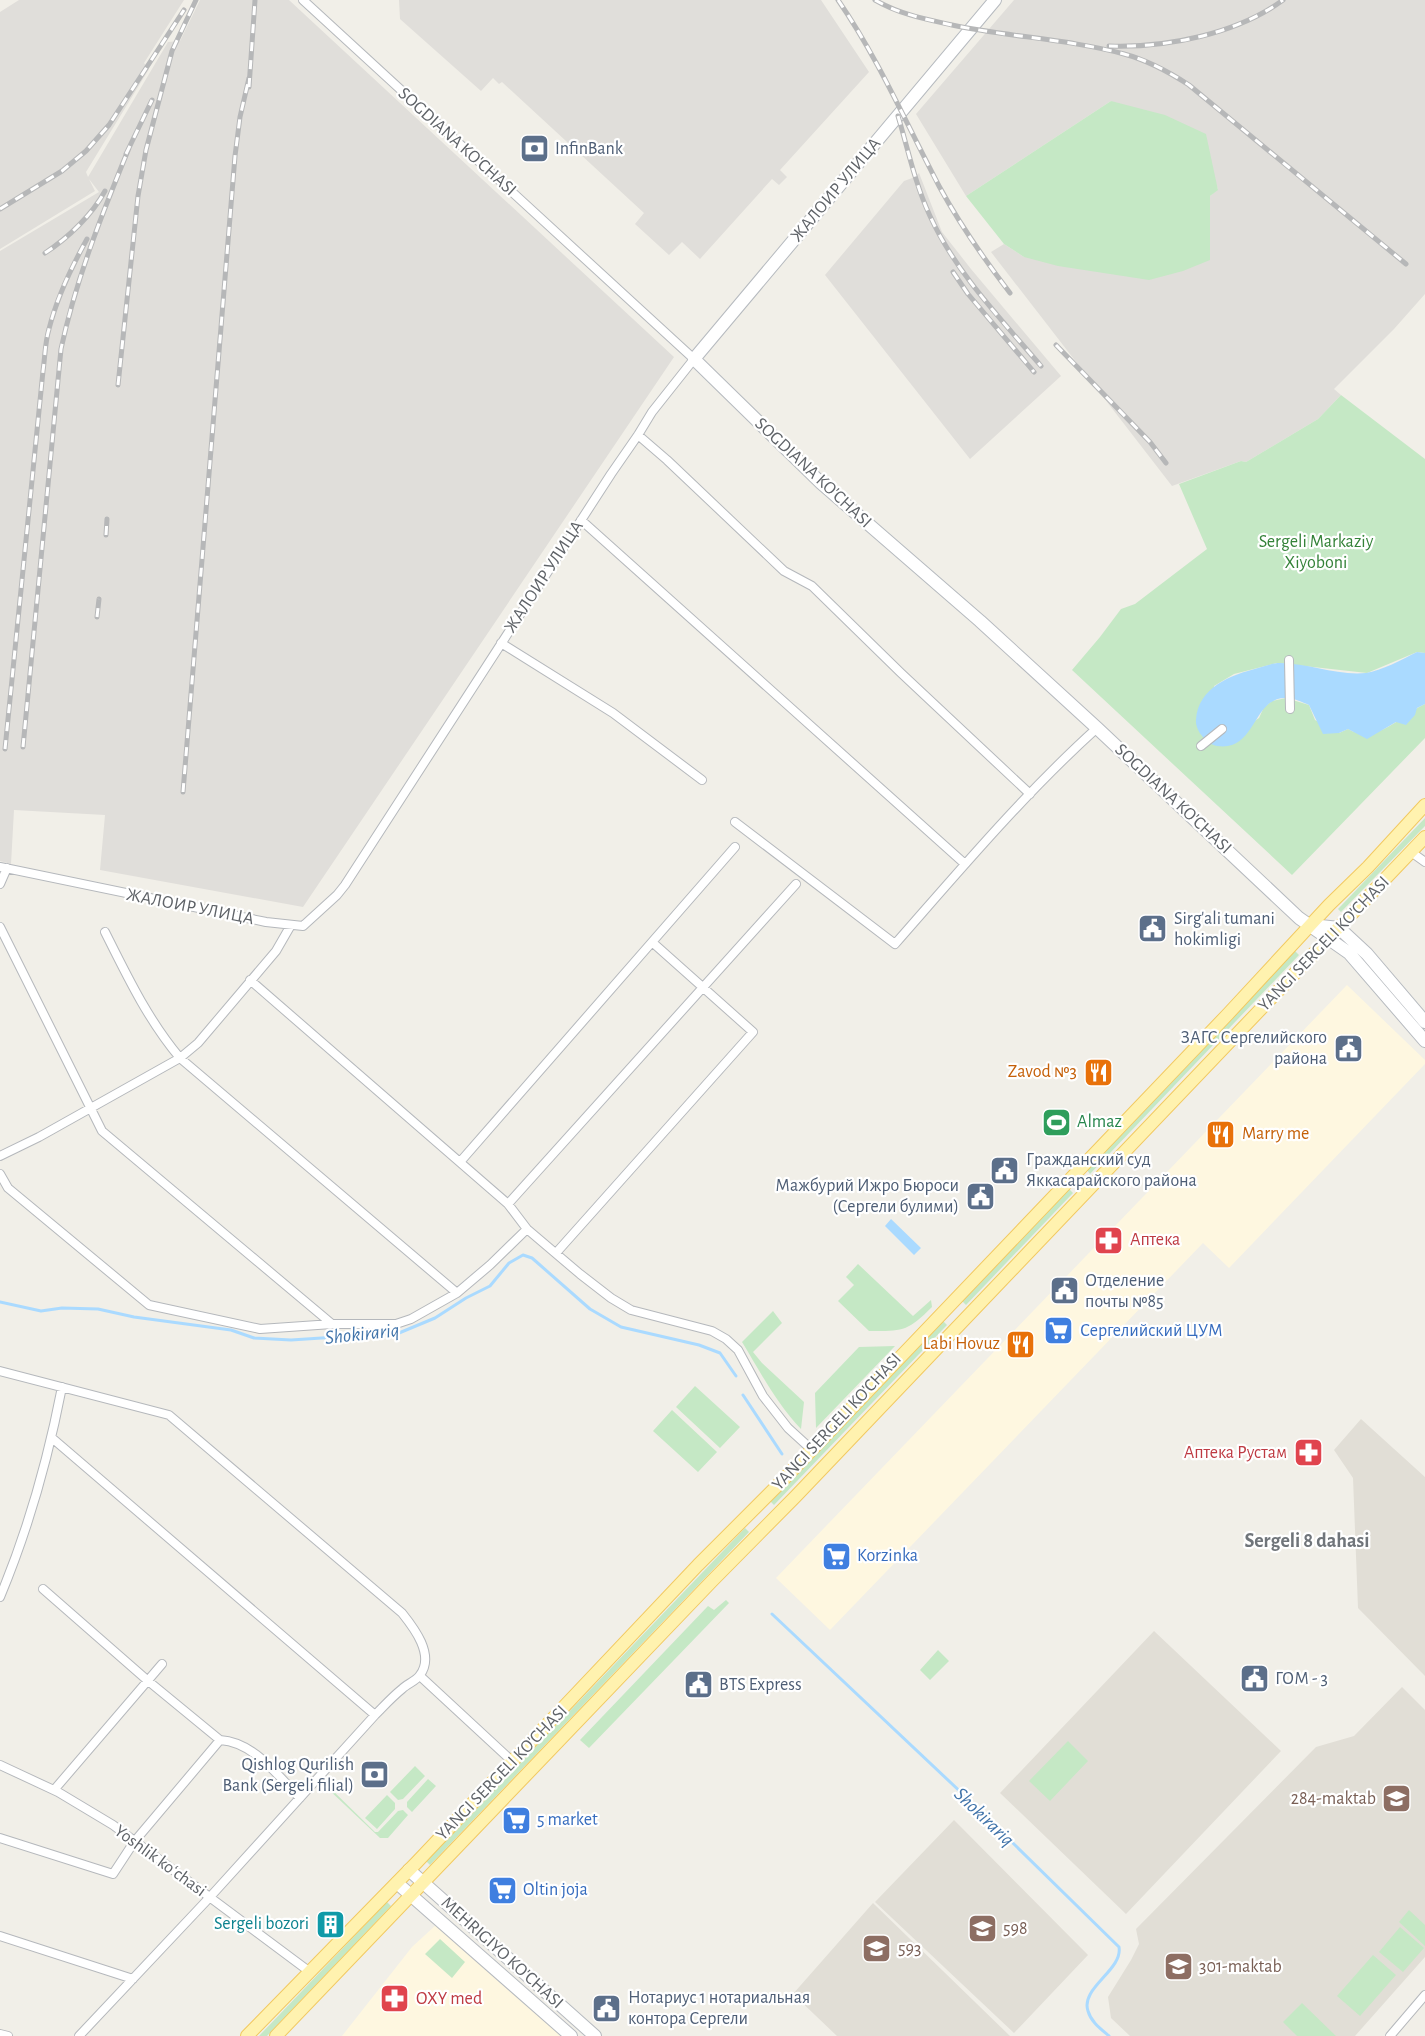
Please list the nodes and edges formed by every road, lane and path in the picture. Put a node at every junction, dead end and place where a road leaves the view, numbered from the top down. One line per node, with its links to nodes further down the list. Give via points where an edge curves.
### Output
1 (303, 0): 3 (street, SOGDIANA KO'CHASI)
2 (995, 0): 3 (street, ЖАЛОИР УЛИЦА)
3 (694, 359): 4 (street, ЖАЛОИР УЛИЦА); 9 (street, SOGDIANA KO'CHASI, via 820,483)
4 (638, 435): 5 (street, ЖАЛОИР УЛИЦА); 13 (street, via 784,572 812,586)
5 (580, 520): 6 (street, ЖАЛОИР УЛИЦА); 20 (street)
6 (501, 643): 12 (street, via 613,713); 24 (street, ЖАЛОИР УЛИЦА, via 345,885 303,926)
7 (1289, 660): 8 (street)
8 (1290, 709)
9 (1097, 728): 13 (street); 25 (street, SOGDIANA KO'CHASI)
10 (1222, 729): 11 (street)
11 (1201, 746)
12 (702, 780)
13 (1030, 794): 20 (street)
14 (1425, 805): 25 (main road, YANGI SERGELI KO'CHASI)
15 (735, 822): 20 (street, via 895,944)
16 (1425, 837): 18 (main road, YANGI SERGELI KO'CHASI)
17 (735, 847): 30 (street)
18 (1411, 852): 19 (street); 27 (main road, YANGI SERGELI KO'CHASI)
19 (1425, 862)
20 (965, 864)
21 (3, 868): 22 (street); 24 (street, ЖАЛОИР УЛИЦА)
22 (0, 884)
23 (796, 884): 32 (street)
24 (291, 925): 31 (street, via 276,951)
25 (1310, 925): 27 (street); 29 (street, SOGDIANA KO'CHASI); 39 (main road, YANGI SERGELI KO'CHASI)
26 (0, 927): 36 (street)
27 (1339, 928): 29 (main road, YANGI SERGELI KO'CHASI); 33 (street, via 1367,954)
28 (105, 932): 35 (street, via 139,999)
29 (1328, 939): 34 (street, SOGDIANA KO'CHASI, via 1358,962); 41 (main road, YANGI SERGELI KO'CHASI)
30 (652, 942): 32 (street); 38 (street)
31 (250, 980): 35 (street, via 198,1043); 38 (street)
32 (704, 988): 42 (street); 44 (street, via 753,1032)
33 (1425, 1022)
34 (1425, 1041)
35 (180, 1058): 36 (street); 45 (street)
36 (91, 1109): 37 (street); 48 (street, via 102,1131)
37 (0, 1155)
38 (460, 1162): 42 (street)
39 (1080, 1168): 41 (main road); 46 (main road, YANGI SERGELI KO'CHASI)
40 (0, 1174): 48 (street, via 8,1188 149,1305 260,1329)
41 (1095, 1184): 47 (main road, YANGI SERGELI KO'CHASI)
42 (508, 1204): 43 (street)
43 (527, 1229): 44 (street); 45 (street)
44 (556, 1253): 52 (street, via 631,1310 712,1331 726,1339 738,1350 763,1396)
45 (457, 1293): 48 (street, via 396,1324)
46 (945, 1308): 47 (main road); 52 (main road, YANGI SERGELI KO'CHASI)
47 (961, 1323): 54 (main road, YANGI SERGELI KO'CHASI)
48 (332, 1324)
49 (0, 1371): 50 (street)
50 (62, 1387): 51 (street); 58 (street, via 168,1415 402,1613 422,1644 424,1666)
51 (52, 1438): 56 (street, via 18,1555); 60 (street)
52 (811, 1449): 53 (main road, YANGI SERGELI KO'CHASI)
53 (750, 1512): 54 (main road); 62 (main road, YANGI SERGELI KO'CHASI)
54 (767, 1526): 70 (main road, YANGI SERGELI KO'CHASI)
55 (43, 1589): 59 (street)
56 (0, 1597)
57 (162, 1664): 59 (street)
58 (420, 1676): 60 (street); 62 (street)
59 (147, 1680): 61 (street); 64 (street)
60 (375, 1715): 65 (street)
61 (220, 1740): 65 (street, via 254,1752); 67 (street)
62 (513, 1762): 68 (main road, YANGI SERGELI KO'CHASI)
63 (0, 1765): 64 (street, Yoshlik koʻchasi)
64 (54, 1790): 67 (street, Yoshlik koʻchasi)
65 (300, 1798): 72 (street)
66 (0, 1838): 67 (street, via 112,1874)
67 (134, 1842): 72 (street, Yoshlik koʻchasi)
68 (409, 1870): 69 (main road, YANGI SERGELI KO'CHASI); 70 (street, MEHRIGIYO KO'CHASI)
69 (397, 1882): 71 (street, MEHRIGIYO KO'CHASI); 74 (main road, YANGI SERGELI KO'CHASI)
70 (423, 1882): 71 (main road, YANGI SERGELI KO'CHASI); 83 (street, MEHRIGIYO KO'CHASI)
71 (411, 1895): 81 (main road, YANGI SERGELI KO'CHASI); 82 (street, MEHRIGIYO KO'CHASI)
72 (210, 1897): 74 (street, Yoshlik koʻchasi); 75 (street)
73 (0, 1936): 75 (street)
74 (310, 1972): 80 (main road, YANGI SERGELI KO'CHASI)
75 (133, 1979): 79 (street)
76 (1425, 1995): 84 (street)
77 (0, 2034): 78 (street)
78 (8, 2036)
79 (79, 2036)
80 (247, 2036)
81 (276, 2036)
82 (571, 2036)
83 (595, 2036)
84 (1390, 2036)

